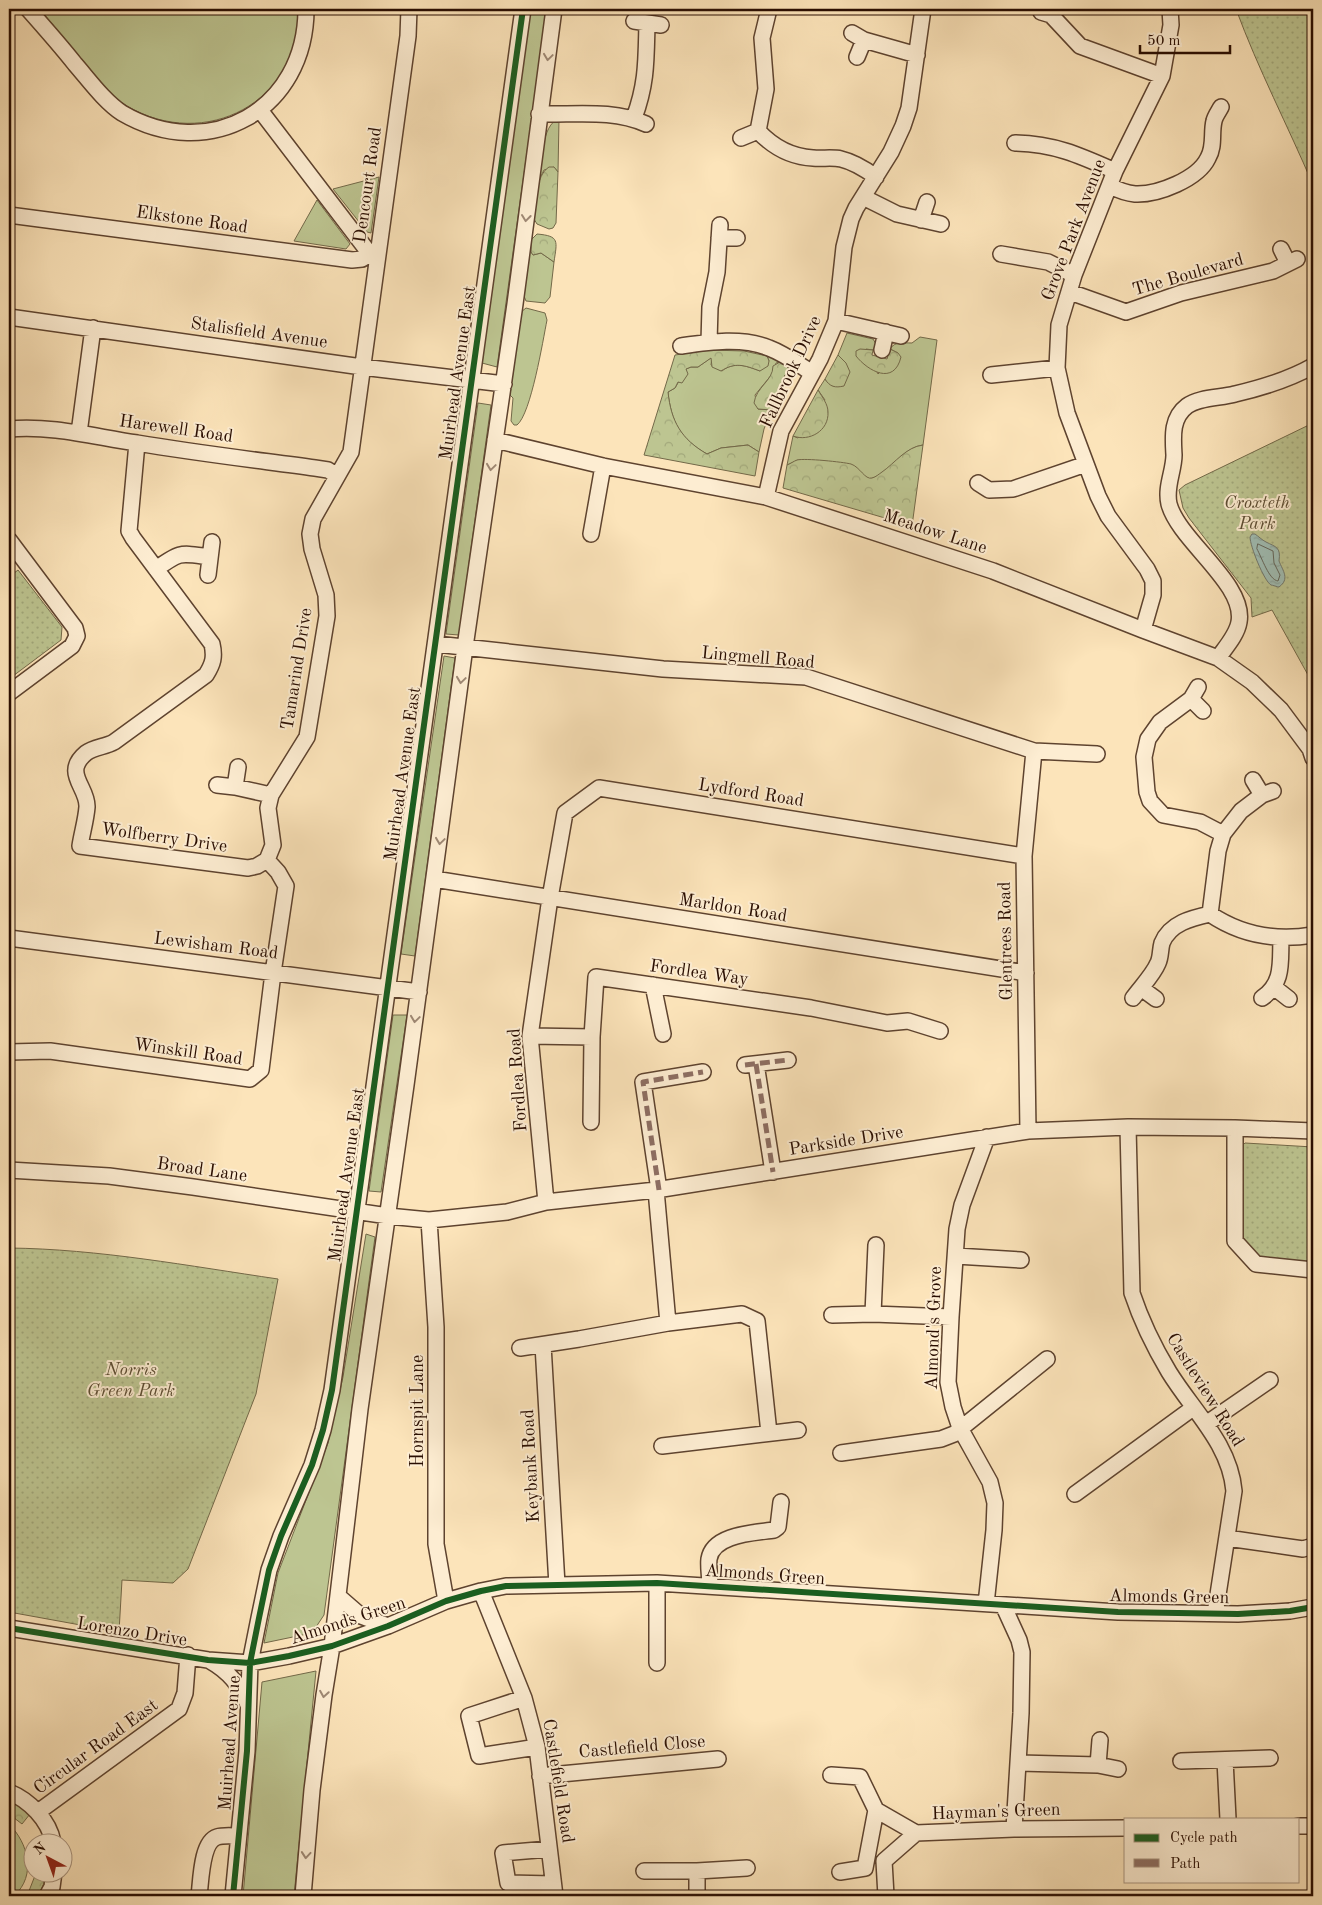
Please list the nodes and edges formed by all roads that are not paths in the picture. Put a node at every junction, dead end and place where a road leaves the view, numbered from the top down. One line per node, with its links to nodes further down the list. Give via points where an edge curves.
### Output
1 (28, 9): 15 (street, via 101,94 120,112 141,122 166,131 204,132 230,125)
2 (306, 9): 15 (street, via 305,36 293,69 282,87)
3 (409, 9): 30 (street, Dencourt Road, via 408,36)
4 (523, 9): 47 (street, Muirhead Avenue East)
5 (554, 9): 16 (street, one-way to 16)
6 (769, 9): 17 (street, via 762,38 766,89)
7 (923, 9): 11 (street, Fallbrook Drive)
8 (1170, 9): 13 (street, Grove Park Avenue, via 1172,24)
9 (1041, 12): 13 (street, via 1051,15 1080,46)
10 (647, 23): 16 (street, via 640,121 603,114)
11 (917, 55): 12 (street, via 858,37); 21 (street, Fallbrook Drive, via 903,126)
12 (857, 57)
13 (1162, 76): 20 (street, Grove Park Avenue)
14 (1221, 107): 22 (street, via 1214,121 1212,150 1195,174 1164,188 1138,194)
15 (260, 110): 30 (street)
16 (539, 114): 48 (street, one-way to 48)
17 (758, 131): 18 (street); 21 (street, via 772,144 793,154 848,160)
18 (741, 138)
19 (1014, 143): 20 (street, via 1055,147)
20 (1114, 171): 22 (street, Grove Park Avenue)
21 (876, 177): 23 (street, Fallbrook Drive)
22 (1110, 186): 32 (street, Grove Park Avenue)
23 (863, 197): 26 (street, via 896,214); 35 (street, Fallbrook Drive, via 847,230)
24 (927, 202): 26 (street)
25 (9, 215): 30 (street, Elkstone Road, via 352,260)
26 (921, 220): 27 (street)
27 (942, 224)
28 (737, 238): 39 (street, via 719,232)
29 (1001, 254): 32 (street, via 1048,262)
30 (373, 256): 43 (street, Dencourt Road)
31 (1289, 257): 33 (street, The Boulevard, via 1273,271 1181,293 1126,312)
32 (1074, 275): 33 (street, Grove Park Avenue)
33 (1070, 292): 44 (street, Grove Park Avenue, via 1059,325)
34 (9, 317): 36 (street, Stalisfield Avenue)
35 (836, 322): 37 (street); 45 (street, Fallbrook Drive)
36 (93, 328): 43 (street, Stalisfield Avenue); 50 (street)
37 (886, 332): 38 (street); 41 (street)
38 (901, 336)
39 (709, 342): 40 (street); 45 (street, via 753,343 768,347)
40 (681, 346)
41 (882, 350)
42 (1313, 366): 65 (street, via 1258,388 1189,404 1174,427 1169,505 1182,528 1227,586 1240,612 1236,631)
43 (362, 367): 47 (street, Stalisfield Avenue); 55 (street, Tamarind Drive, via 352,452)
44 (1057, 368): 46 (street); 53 (street, Grove Park Avenue, via 1067,412)
45 (812, 373): 57 (street, Fallbrook Drive, via 781,431)
46 (991, 375)
47 (471, 380): 48 (street, Stalisfield Avenue); 63 (street, Muirhead Avenue East)
48 (504, 384): 51 (street)
49 (9, 429): 50 (street, Harewell Road, via 29,427)
50 (79, 433): 52 (street, Harewell Road)
51 (495, 440): 54 (street, Meadow Lane); 64 (street, one-way to 64)
52 (137, 443): 55 (street, Harewell Road, via 328,470); 60 (street, Wolfberry Drive, via 129,530)
53 (1086, 464): 56 (street, via 1013,489 990,490); 62 (street, Grove Park Avenue, via 1108,516 1153,581)
54 (603, 466): 57 (street, Meadow Lane); 58 (street)
55 (337, 476): 75 (street, Tamarind Drive, via 313,519 310,534 326,594 327,616 307,738)
56 (978, 483)
57 (766, 497): 62 (street, Meadow Lane, via 993,570)
58 (591, 534)
59 (9, 540): 66 (street, via 75,628 77,636 72,646)
60 (156, 569): 61 (street, via 176,555 211,549); 78 (street, Wolfberry Drive, via 212,644 213,663 206,674 114,742 91,749 78,762 76,780 87,805 80,846 248,868)
61 (208, 575)
62 (1143, 630): 65 (street, Meadow Lane)
63 (436, 644): 64 (street, Lingmell Road); 88 (street, Muirhead Avenue East)
64 (465, 647): 68 (street, Lingmell Road, via 663,669 806,677); 79 (street, one-way to 79)
65 (1218, 658): 70 (street, Meadow Lane, via 1252,682 1281,710)
66 (9, 692)
67 (1203, 711): 76 (street, via 1195,693 1160,722 1148,739 1144,757 1147,792 1163,816 1200,822)
68 (1034, 751): 69 (street, Lingmell Road); 77 (street, Glentrees Road)
69 (1097, 754)
70 (1313, 758)
71 (238, 768): 74 (street)
72 (1253, 780): 76 (street, via 1267,793 1241,811)
73 (217, 785): 74 (street)
74 (235, 787): 75 (street)
75 (271, 795): 78 (street, Tamarind Drive, via 268,808 272,844)
76 (1223, 834): 81 (street)
77 (1024, 856): 80 (street, Lydford Road, via 599,788 565,813); 86 (street, Glentrees Road)
78 (266, 860): 85 (street, via 286,886)
79 (434, 879): 80 (street, Marldon Road); 90 (street)
80 (550, 898): 86 (street, Marldon Road); 96 (street, Fordlea Road)
81 (1210, 914): 84 (street, via 1240,929); 92 (street, via 1189,919 1168,933 1158,962 1137,993)
82 (1313, 935): 84 (street)
83 (9, 938): 85 (street, Lewisham Road)
84 (1281, 939): 89 (street)
85 (273, 973): 88 (street, Lewisham Road); 98 (street, Winskill Road, via 261,1070 250,1079 50,1052)
86 (1026, 974): 105 (street, Glentrees Road)
87 (653, 985): 94 (street, Fordlea Way, via 811,1008 887,1023 908,1021); 95 (street); 97 (street, Fordlea Way, via 596,976)
88 (389, 988): 90 (street, Lewisham Road); 111 (street, Muirhead Avenue East)
89 (1275, 988): 91 (street); 93 (street)
90 (419, 992): 112 (street, one-way to 112)
91 (1262, 998)
92 (1156, 999)
93 (1289, 999)
94 (940, 1031)
95 (663, 1034)
96 (530, 1036): 97 (street); 110 (street, Fordlea Road)
97 (592, 1037): 101 (street, Fordlea Way)
98 (9, 1052)
99 (788, 1060): 108 (street, via 750,1064)
100 (703, 1072): 109 (street, via 643,1082)
101 (591, 1122)
102 (1128, 1127): 103 (street, Parkside Drive); 105 (street, Parkside Drive); 126 (street, Castleview Road, via 1132,1293 1156,1349)
103 (1235, 1128): 104 (street, Parkside Drive); 117 (street, via 1235,1241 1256,1264)
104 (1313, 1131)
105 (1028, 1132): 106 (street, Parkside Drive)
106 (986, 1137): 108 (street, Parkside Drive); 115 (street, Almond's Grove, via 962,1205)
107 (9, 1170): 111 (street, Broad Lane, via 109,1176)
108 (773, 1172): 109 (street, Parkside Drive)
109 (658, 1190): 110 (street, Parkside Drive); 121 (street)
110 (546, 1202): 113 (street, Parkside Drive, via 507,1212)
111 (357, 1212): 112 (street, Broad Lane); 135 (street, Muirhead Avenue East, via 324,1430)
112 (388, 1216): 113 (street, Parkside Drive); 142 (street, via 360,1409)
113 (429, 1220): 143 (street, Hornspit Lane, via 436,1327 436,1544)
114 (876, 1245): 118 (street)
115 (956, 1256): 116 (street); 120 (street, Almond's Grove)
116 (1021, 1260)
117 (1313, 1270)
118 (874, 1314): 119 (street); 120 (street)
119 (832, 1315)
120 (951, 1317): 128 (street, Almond's Grove, via 948,1382)
121 (668, 1322): 122 (street); 130 (street, via 742,1314 757,1321)
122 (543, 1345): 123 (street); 139 (street, Keybank Road)
123 (520, 1348)
124 (1047, 1359): 128 (street)
125 (1270, 1380): 127 (street)
126 (1193, 1408): 127 (street, Castleview Road); 133 (street)
127 (1206, 1424): 136 (street, Castleview Road, via 1222,1447 1233,1482)
128 (960, 1428): 132 (street, via 942,1438); 144 (street, Almond's Grove, via 990,1482 995,1503)
129 (798, 1430): 130 (street)
130 (769, 1433): 131 (street)
131 (662, 1446)
132 (841, 1453)
133 (1075, 1494)
134 (781, 1502): 140 (street, via 778,1526 774,1530 720,1541 709,1559)
135 (281, 1536): 153 (street, Muirhead Avenue, via 269,1570)
136 (1227, 1538): 137 (street, via 1303,1549); 147 (street, Castleview Road)
137 (1313, 1546)
138 (657, 1583): 139 (street, Almonds Green); 140 (street, Almonds Green); 154 (street)
139 (557, 1585): 141 (street, Almonds Green, via 506,1586)
140 (710, 1586): 144 (street, Almonds Green)
141 (481, 1591): 143 (street, Almonds Green); 155 (street, Castlefield Road)
142 (338, 1596): 148 (street, via 361,1616); 150 (street)
143 (446, 1601): 148 (street, Almonds Green)
144 (986, 1604): 145 (street, Almonds Green)
145 (1003, 1605): 147 (street, Almonds Green); 163 (street, via 1022,1652)
146 (1313, 1607): 147 (street, Almonds Green)
147 (1216, 1614)
148 (388, 1626): 150 (street, Almonds Green)
149 (9, 1628): 151 (street, Lorenzo Drive)
150 (332, 1646): 153 (street, Almonds Green); 189 (street, one-way to 189, via 312,1790)
151 (188, 1655): 152 (street, Lorenzo Drive); 170 (street, Circular Road East, via 185,1693 179,1709)
152 (208, 1660): 153 (street, Lorenzo Drive); 156 (street, via 232,1678)
153 (250, 1663): 156 (street, Muirhead Avenue)
154 (657, 1663)
155 (524, 1698): 158 (street, Castlefield Road); 158 (street, via 469,1716 479,1756)
156 (250, 1708): 178 (street, Muirhead Avenue)
157 (1100, 1740): 164 (street)
158 (537, 1747): 167 (street, Castlefield Road)
159 (1270, 1758): 161 (street)
160 (718, 1759): 167 (street, Castlefield Close)
161 (1225, 1760): 162 (street); 171 (street)
162 (1181, 1761)
163 (1019, 1763): 164 (street); 175 (street)
164 (1098, 1766): 165 (street)
165 (1118, 1769)
166 (831, 1775): 169 (street, via 860,1777)
167 (540, 1776): 179 (street, Castlefield Road)
168 (9, 1792): 170 (street, Circular Road East, via 20,1796)
169 (876, 1810): 177 (street); 183 (street, via 865,1868)
170 (38, 1812): 176 (street, Circular Road East)
171 (1228, 1818)
172 (1300, 1826): 173 (street)
173 (1313, 1826)
174 (1124, 1828): 175 (street, Hayman's Green)
175 (1014, 1829): 177 (street, Hayman's Green)
176 (50, 1832)
177 (916, 1833): 191 (street, Hayman's Green, via 884,1861)
178 (238, 1836): 187 (street, via 216,1837 209,1845 204,1857); 188 (street, Muirhead Avenue)
179 (549, 1848): 185 (street, Castlefield Road); 185 (street, via 503,1853 508,1883)
180 (747, 1868): 182 (street)
181 (644, 1871): 182 (street)
182 (696, 1871): 190 (street)
183 (840, 1872)
184 (53, 1882): 186 (street)
185 (554, 1890)
186 (47, 1896)
187 (199, 1896)
188 (233, 1896)
189 (303, 1896)
190 (698, 1896)
191 (886, 1896)

